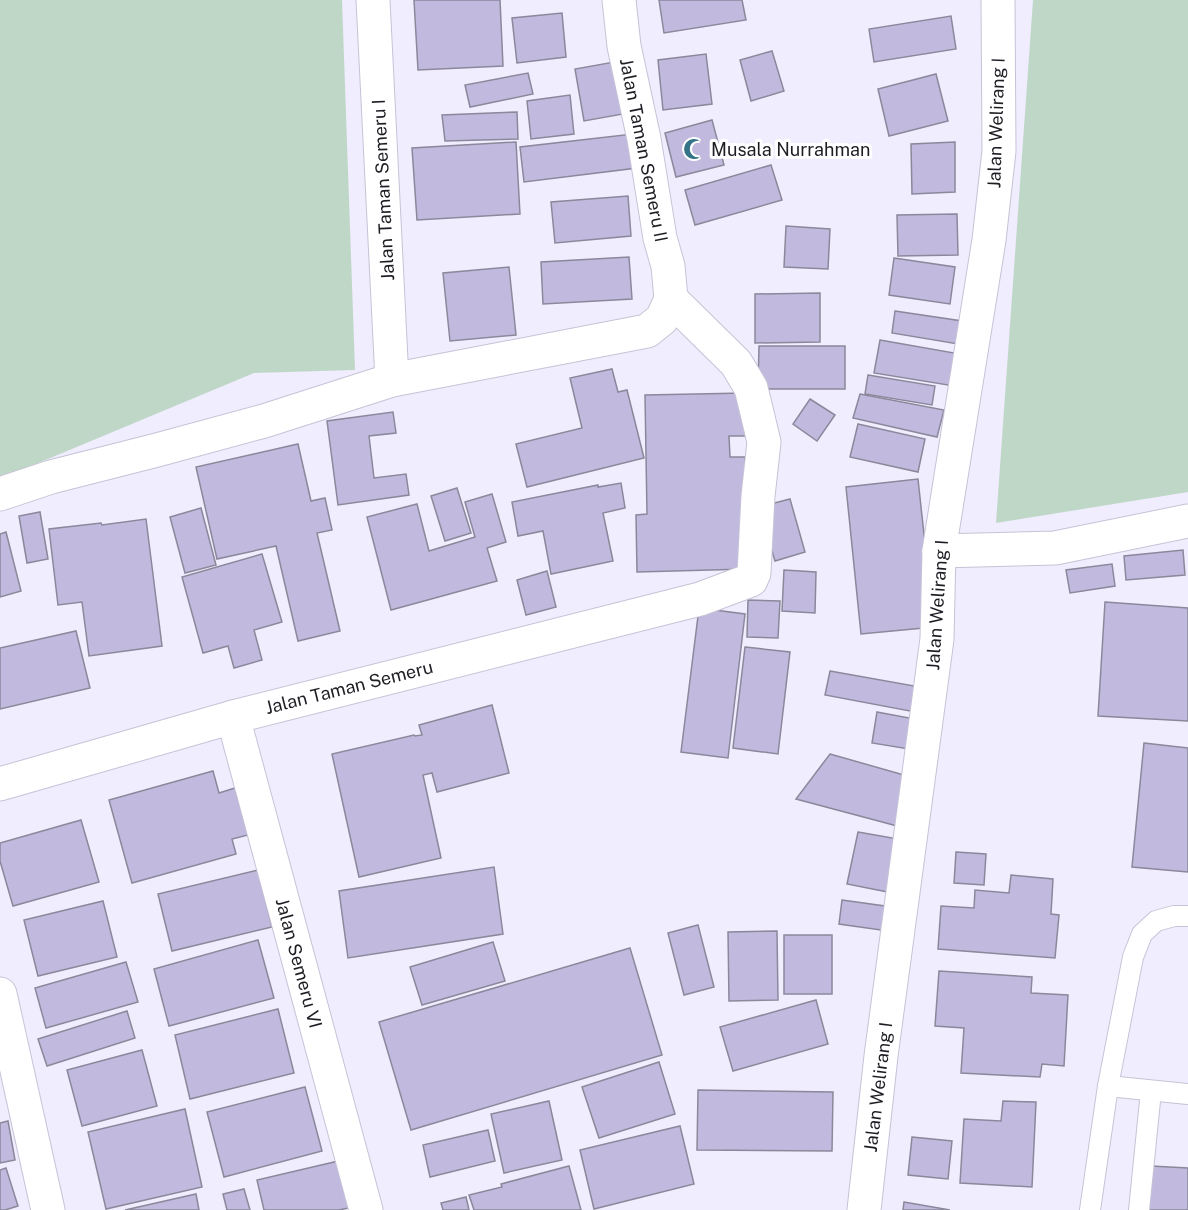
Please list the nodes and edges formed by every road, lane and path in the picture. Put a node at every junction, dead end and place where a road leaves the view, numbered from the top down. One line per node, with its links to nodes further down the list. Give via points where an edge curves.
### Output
1 (373, 0): 5 (street, Jalan Taman Semeru I)
2 (619, 0): 4 (street, Jalan Taman Semeru II)
3 (998, 0): 8 (street, Jalan Welirang I, via 999,151 989,240)
4 (671, 299): 5 (street, via 662,319 647,331); 9 (street, Jalan Taman Semeru, via 736,363 752,388 764,441 751,580 700,599)
5 (392, 380): 6 (street, via 264,421)
6 (0, 494)
7 (1188, 521): 8 (street, via 1055,548)
8 (939, 551): 19 (street, Jalan Welirang I, via 937,639)
9 (233, 717): 10 (street, Jalan Taman Semeru); 18 (street, Jalan Semeru VI)
10 (0, 784)
11 (1188, 916): 13 (lane, via 1156,921 1142,934 1133,957)
12 (0, 994): 16 (street)
13 (1108, 1086): 14 (lane); 20 (lane)
14 (1151, 1091): 15 (lane); 21 (lane)
15 (1188, 1094)
16 (12, 1106): 17 (street)
17 (48, 1210)
18 (366, 1210)
19 (864, 1210)
20 (1090, 1210)
21 (1139, 1210)

